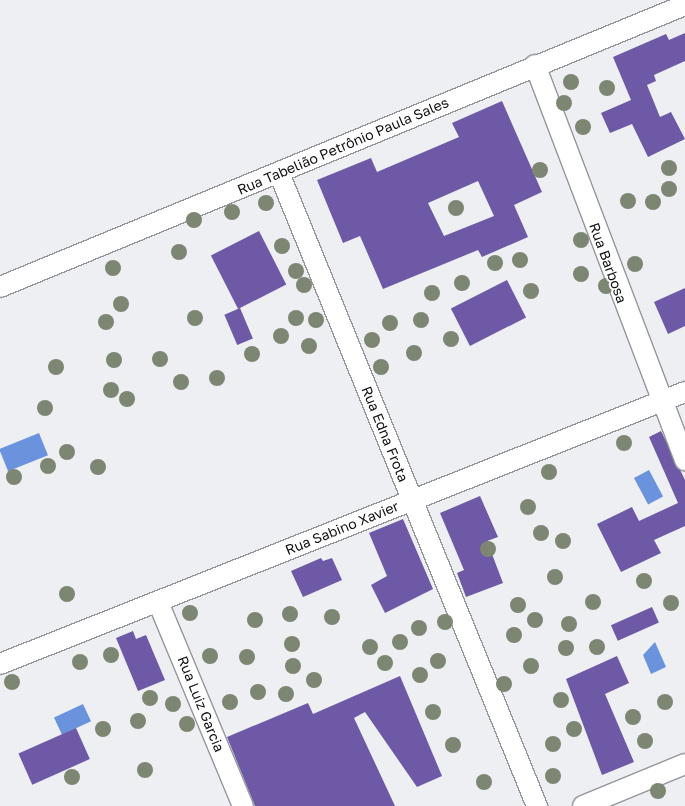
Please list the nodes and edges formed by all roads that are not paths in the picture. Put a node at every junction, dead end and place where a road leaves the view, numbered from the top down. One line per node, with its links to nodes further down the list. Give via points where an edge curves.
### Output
1 (685, 5): 2 (street, Rua Tabelião Petrônio Paula Sales)
2 (535, 65): 3 (street, Rua Tabelião Petrônio Paula Sales); 6 (street, Rua Barbosa)
3 (279, 173): 4 (street, Rua Tabelião Petrônio Paula Sales); 8 (street, Rua Edna Frota)
4 (0, 287)
5 (685, 392): 6 (street, Rua Sabino Xavier)
6 (660, 402): 7 (street, Rua Barbosa); 8 (street, Rua Sabino Xavier)
7 (685, 460)
8 (412, 500): 9 (street, Rua Sabino Xavier); 13 (street, Rua Edna Frota)
9 (158, 602): 10 (street, Rua Sabino Xavier); 12 (street, Rua Luiz Garcia)
10 (0, 664)
11 (685, 764): 14 (street)
12 (243, 806)
13 (537, 806)
14 (583, 806)

